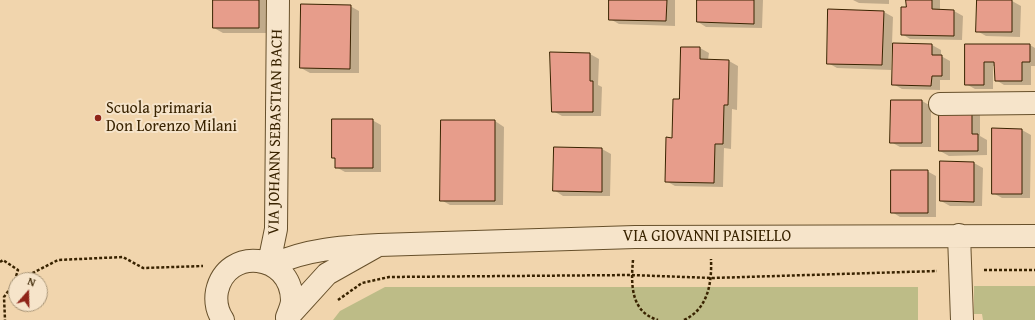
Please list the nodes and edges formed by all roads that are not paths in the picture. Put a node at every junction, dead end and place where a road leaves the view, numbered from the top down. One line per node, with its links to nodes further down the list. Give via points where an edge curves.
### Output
1 (278, 0): 7 (street, VIA JOHANN SEBASTIAN BACH, via 276,229)
2 (940, 104): 3 (street)
3 (1035, 104)
4 (959, 235): 5 (street, VIA GIOVANNI PAISIELLO); 6 (street, VIA GIOVANNI PAISIELLO, via 635,237); 10 (street)
5 (1035, 236)
6 (379, 245): 7 (street, VIA GIOVANNI PAISIELLO, via 337,247 291,256); 8 (street, VIA GIOVANNI PAISIELLO, via 327,274)
7 (271, 264): 8 (street, via 282,271 290,284 292,301); 9 (street, via 254,260 240,263 227,271 218,283 215,298 218,313)
8 (286, 319)
9 (223, 320)
10 (962, 320)

